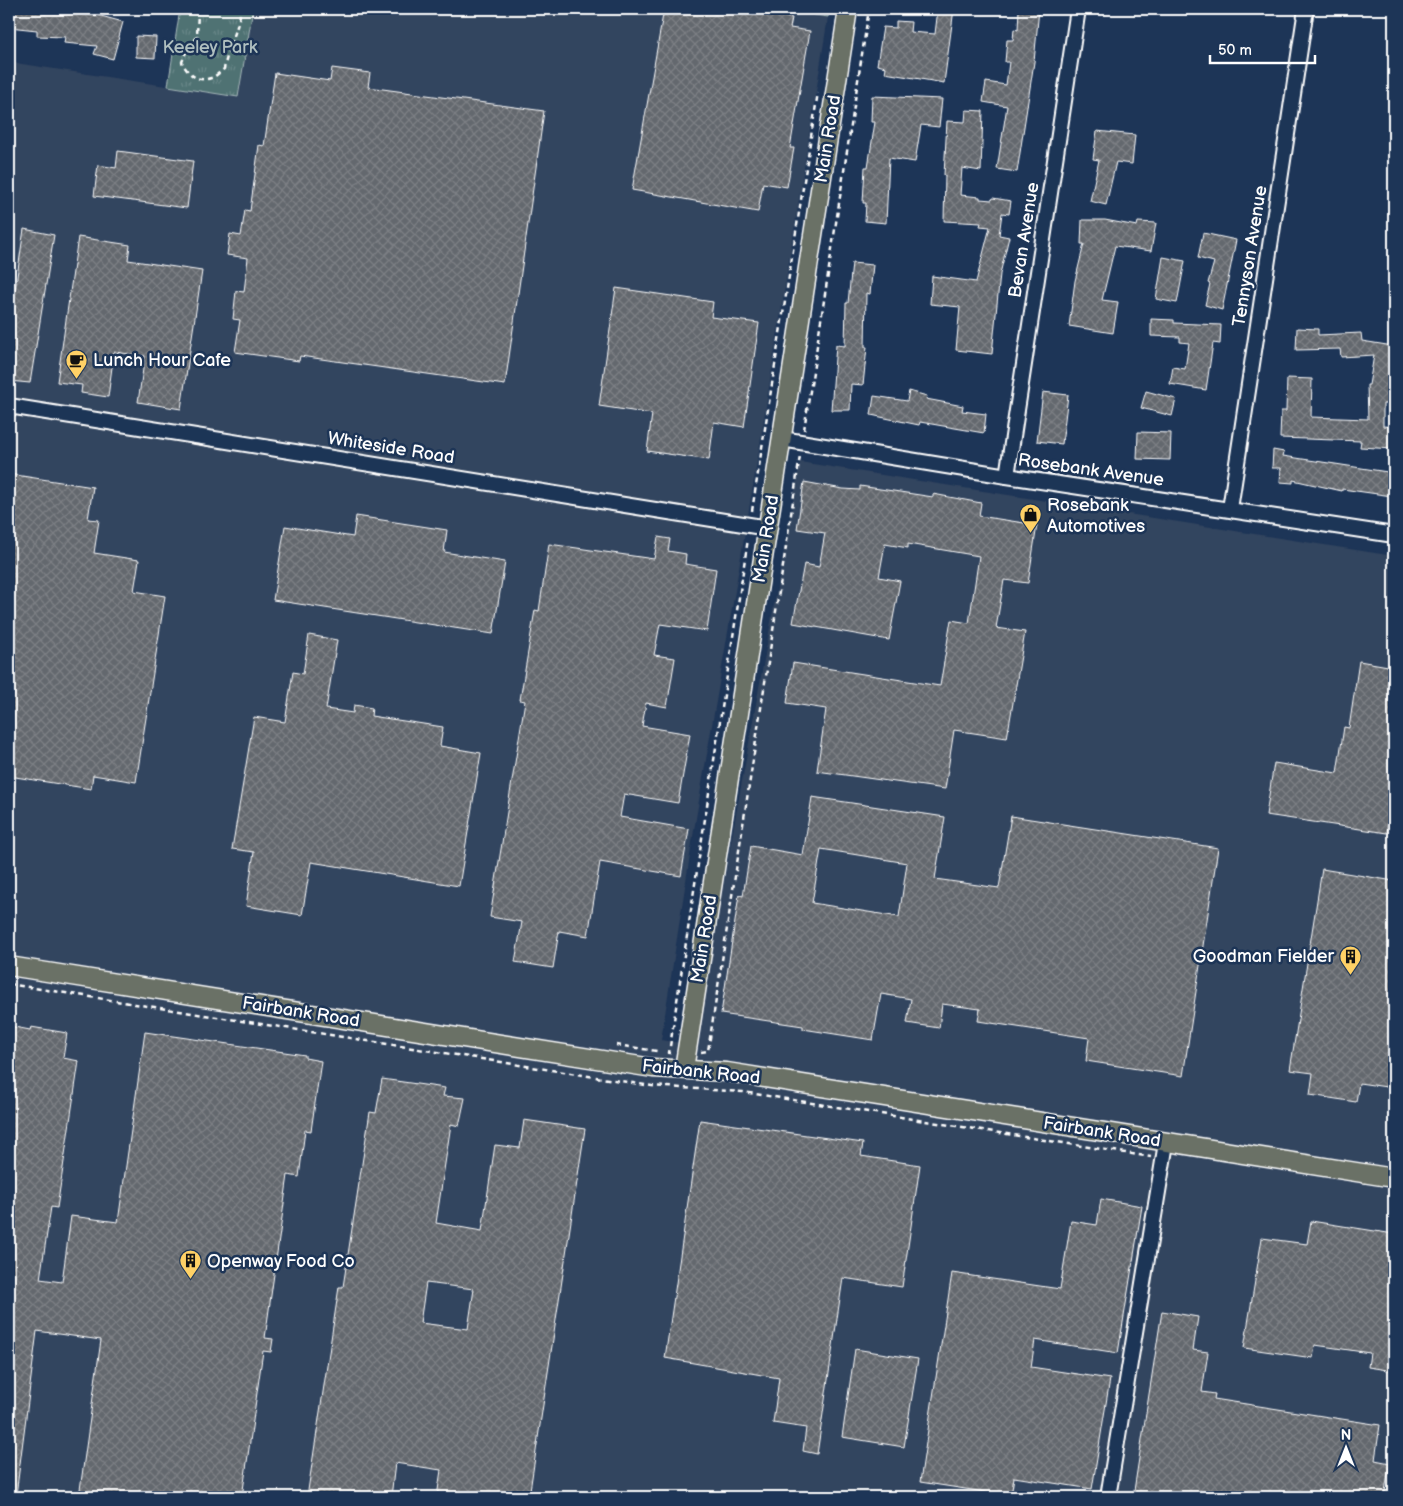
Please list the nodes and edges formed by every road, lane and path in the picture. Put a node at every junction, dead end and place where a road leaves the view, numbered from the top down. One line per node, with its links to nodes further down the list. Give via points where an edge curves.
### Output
1 (139, 9): 2 (path, via 158,14)
2 (169, 9)
3 (198, 9): 4 (path, via 197,37 182,62 187,72 199,79 211,78 224,69)
4 (242, 9)
5 (848, 9): 10 (main road, Main Road)
6 (869, 9): 11 (path)
7 (1078, 9): 12 (street, Bevan Avenue)
8 (1306, 9): 13 (street, Tennyson Avenue)
9 (9, 406): 14 (street, Whiteside Road)
10 (782, 439): 11 (street, Rosebank Avenue); 14 (main road, Main Road)
11 (802, 442): 12 (street, Rosebank Avenue); 17 (path, via 708,1051)
12 (1007, 476): 13 (street, Rosebank Avenue)
13 (1230, 509): 15 (street, Rosebank Avenue)
14 (768, 528): 17 (main road, Main Road)
15 (1394, 535)
16 (9, 966): 18 (main road, Fairbank Road, via 653,1068)
17 (687, 1052): 18 (main road, Main Road)
18 (684, 1070): 19 (main road, Fairbank Road, via 727,1072)
19 (1166, 1143): 20 (main road, Fairbank Road); 21 (street)
20 (1394, 1178)
21 (1108, 1497)

